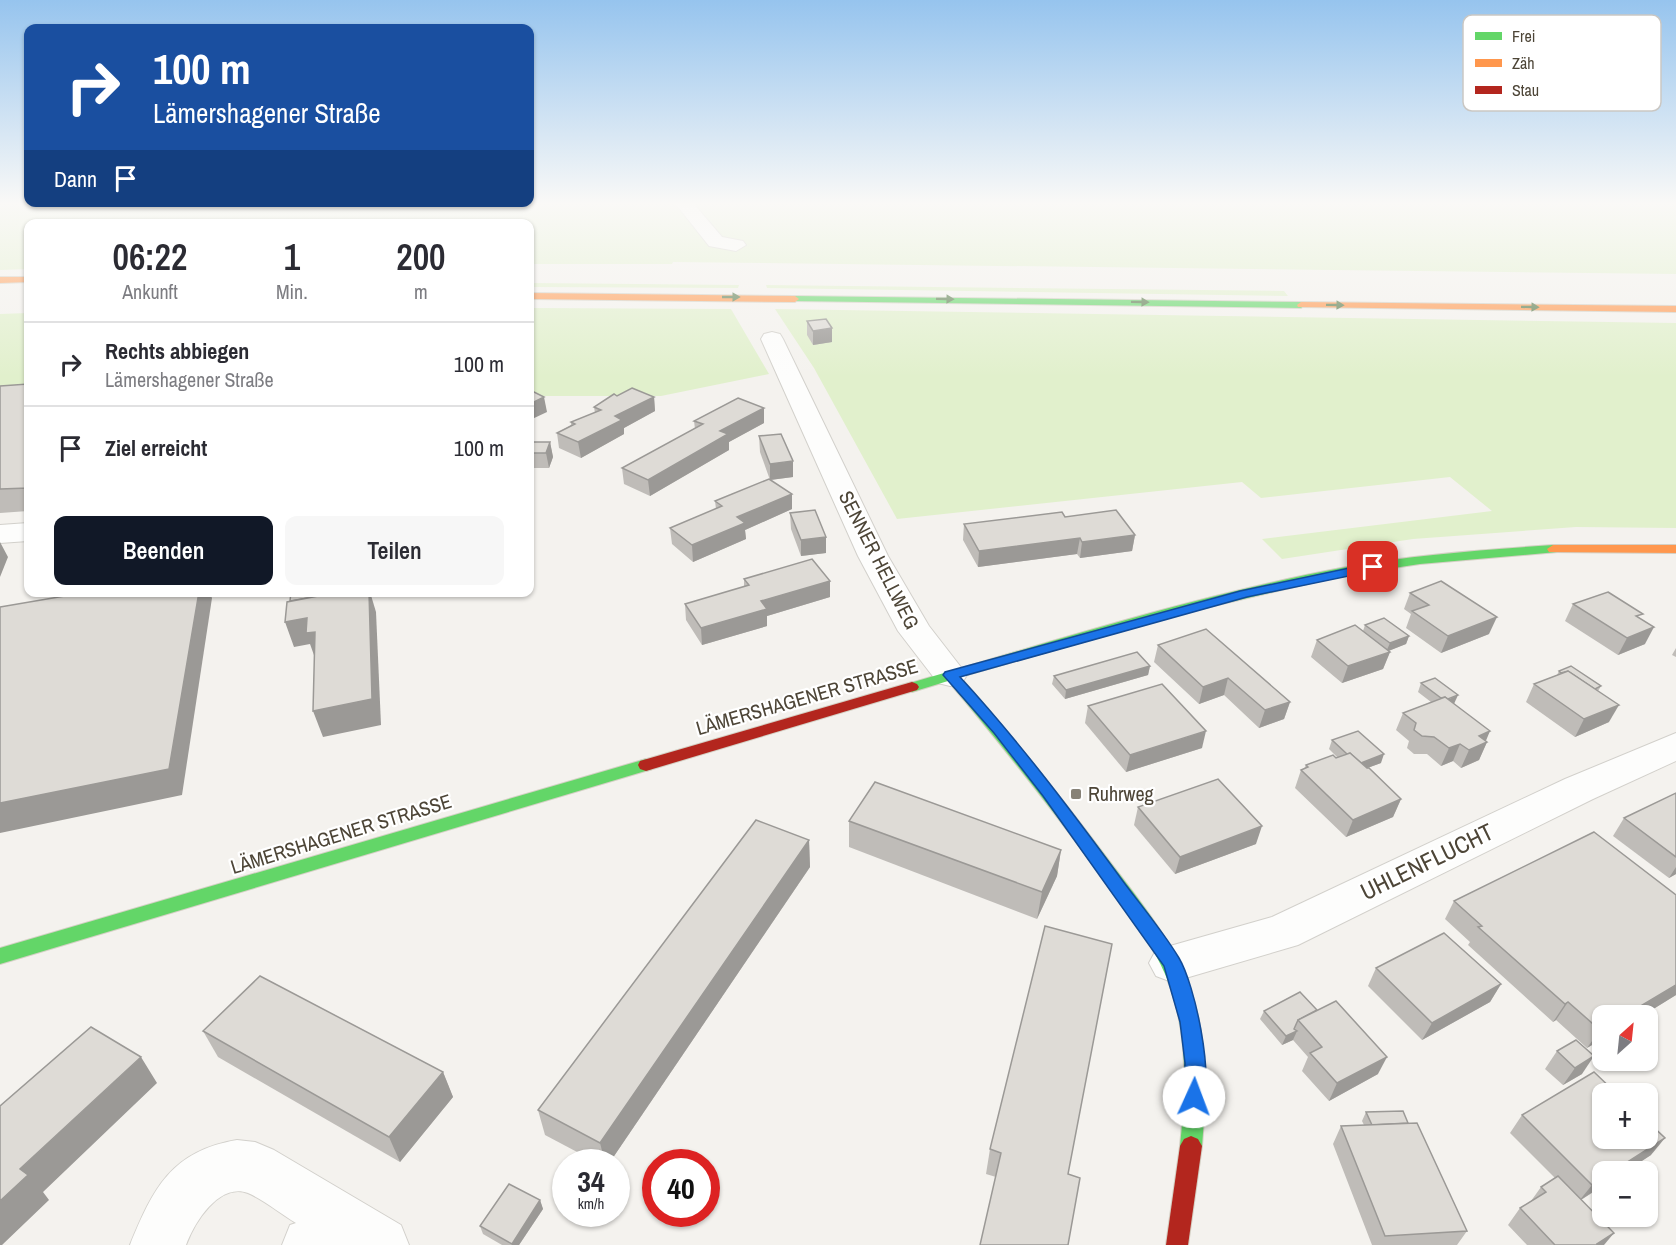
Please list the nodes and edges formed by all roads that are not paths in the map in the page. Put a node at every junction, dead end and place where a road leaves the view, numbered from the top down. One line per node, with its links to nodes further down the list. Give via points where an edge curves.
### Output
1 (0, 280): 2 (main road)
2 (24, 280)
3 (534, 296): 4 (main road, one-way to 4)
4 (1676, 309)
5 (772, 339): 9 (street, SENNER HELLWEG, via 878,566 915,631)
6 (24, 532): 7 (street)
7 (0, 534)
8 (1676, 549): 9 (main road, LÄMERSHAGENER STRASSE, via 1515,551 1353,570 1217,601)
9 (950, 675): 11 (main road, LÄMERSHAGENER STRASSE); 12 (main road, SENNER HELLWEG, via 1000,730 1048,792)
10 (1676, 746): 12 (street, UHLENFLUCHT, via 1282,932)
11 (0, 956)
12 (1172, 963): 15 (main road, SENNER HELLWEG, via 1185,998 1196,1063 1194,1114)
13 (349, 1240): 14 (street, via 255,1168 238,1164 215,1171 187,1191 167,1218)
14 (158, 1245)
15 (1178, 1245)

